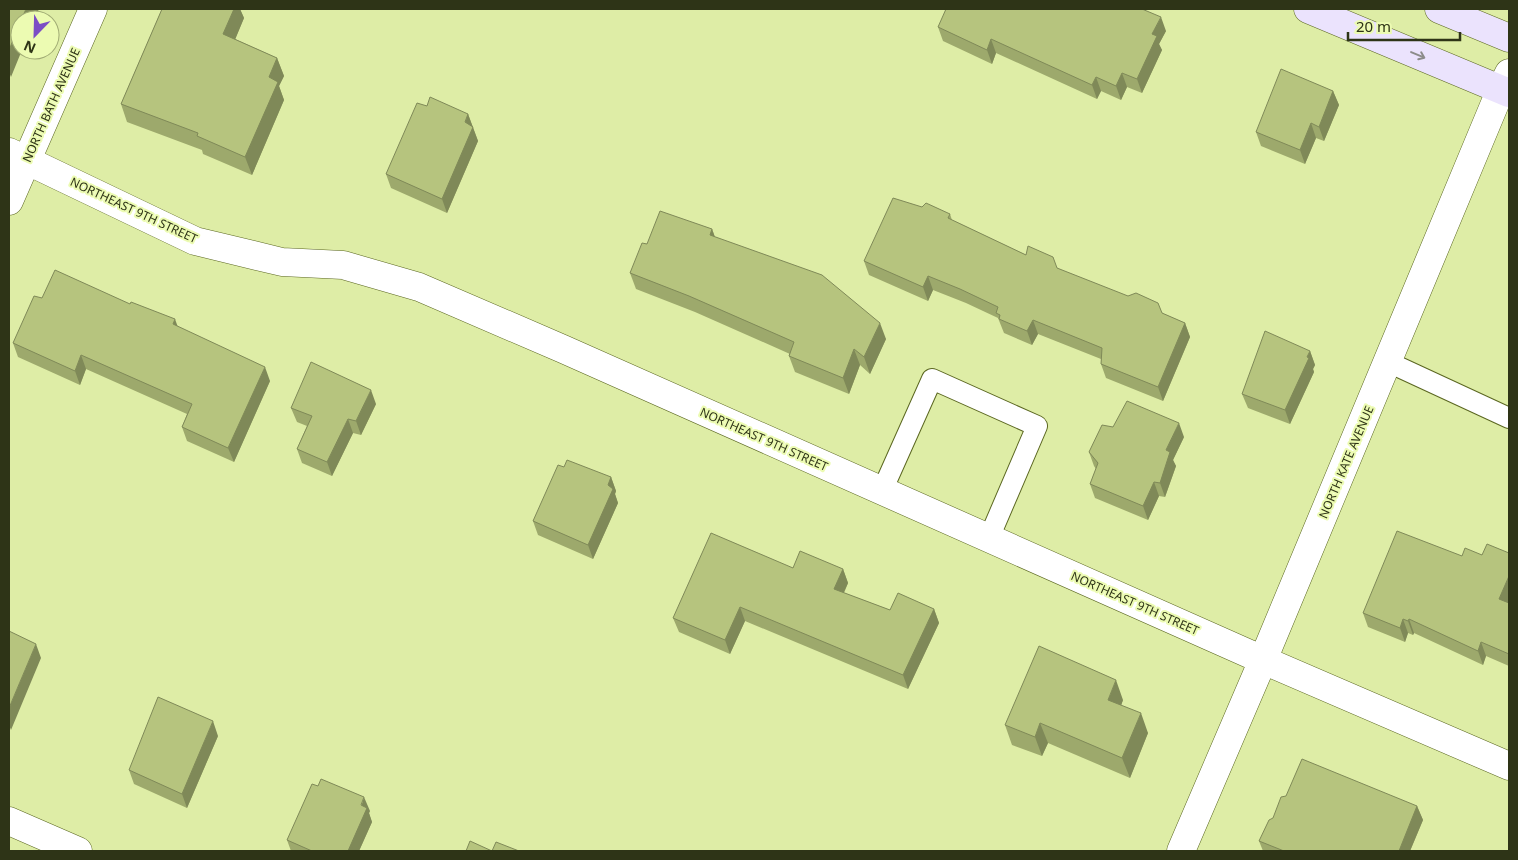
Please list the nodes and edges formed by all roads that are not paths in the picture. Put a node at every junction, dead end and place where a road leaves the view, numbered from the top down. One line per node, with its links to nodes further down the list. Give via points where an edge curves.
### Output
1 (94, 9): 6 (street, NORTH BATH AVENUE)
2 (1308, 9): 5 (main road, one-way to 5)
3 (1439, 9): 4 (main road)
4 (1509, 38)
5 (1506, 85): 8 (street, NORTH KATE AVENUE)
6 (18, 155): 7 (street, NORTH BATH AVENUE); 10 (street, NORTHEAST 9TH STREET, via 195,240 282,262 343,265 419,287)
7 (9, 201)
8 (1388, 362): 9 (lane); 12 (street, NORTH KATE AVENUE)
9 (1509, 418)
10 (882, 491): 11 (street, NORTHEAST 9TH STREET); 11 (lane, via 932,380 1002,410 1037,426)
11 (989, 538): 12 (street, NORTHEAST 9TH STREET)
12 (1263, 660): 13 (street, NORTHEAST 9TH STREET); 16 (street, NORTH KATE AVENUE)
13 (1509, 766)
14 (9, 821): 15 (street)
15 (78, 851)
16 (1181, 851)

